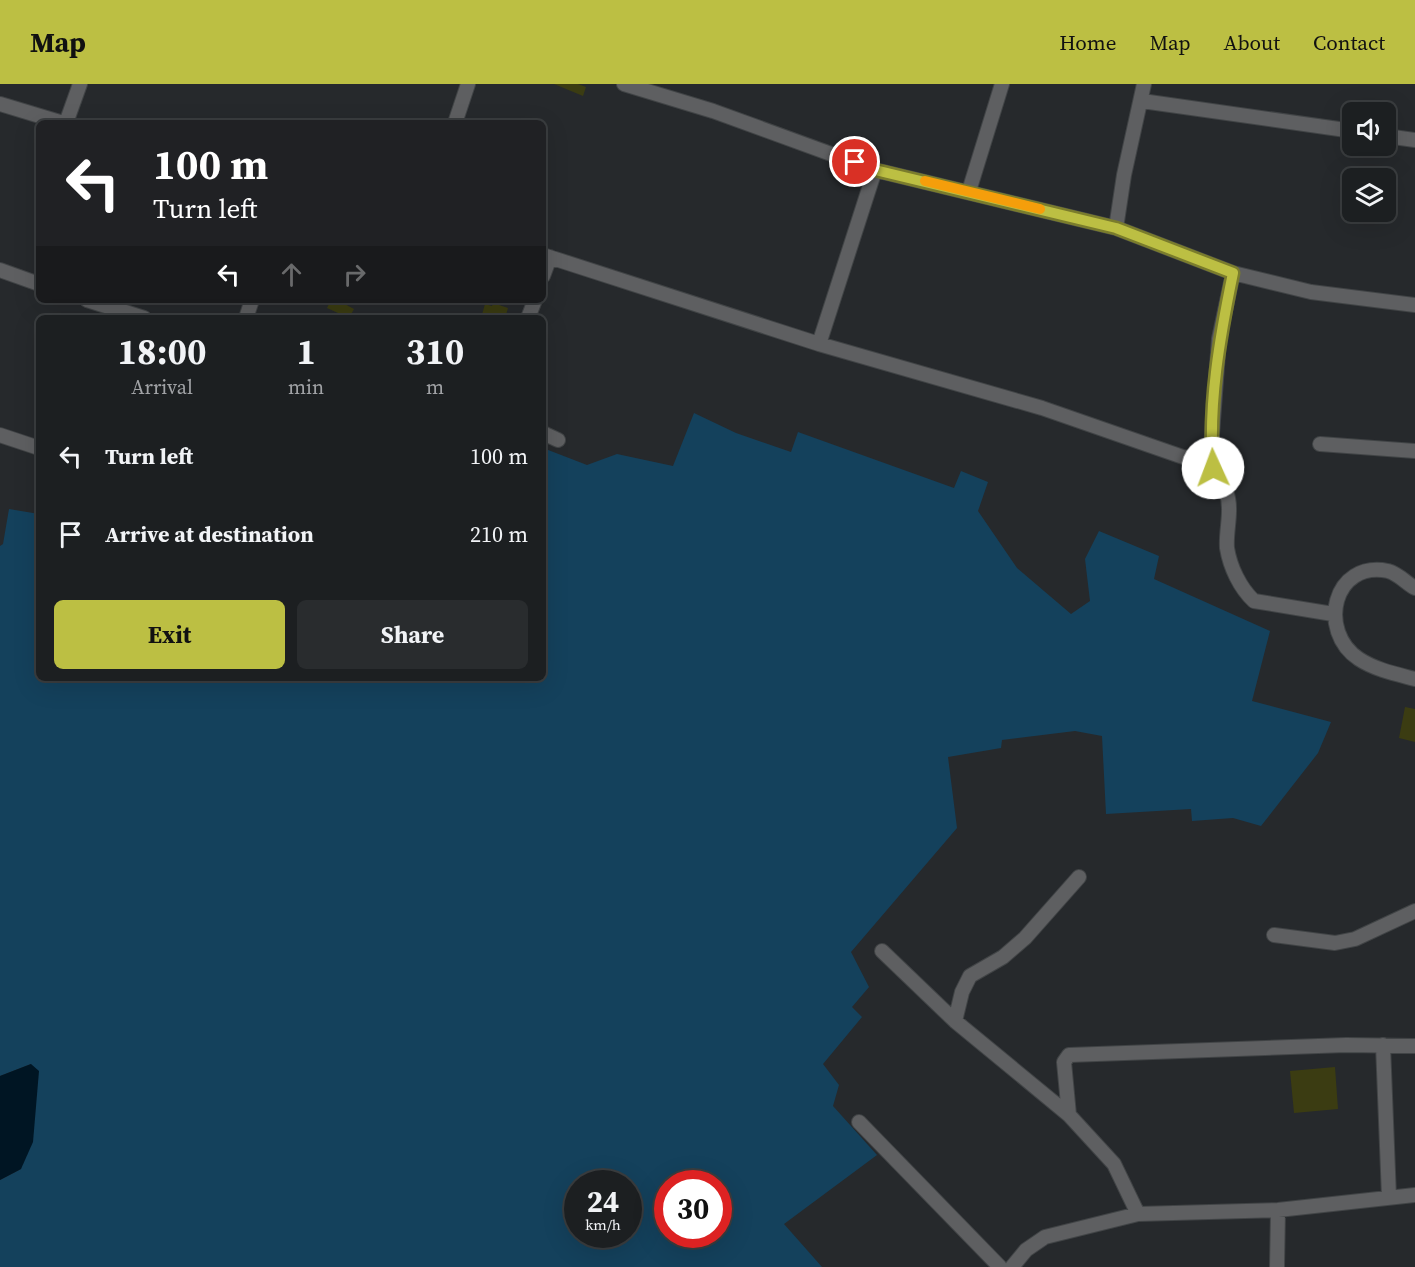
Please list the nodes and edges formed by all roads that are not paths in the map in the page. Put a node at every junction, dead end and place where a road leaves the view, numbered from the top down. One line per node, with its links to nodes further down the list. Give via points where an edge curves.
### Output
1 (80, 84): 9 (street)
2 (468, 84): 10 (street)
3 (624, 84): 14 (street, via 713,111)
4 (1002, 84): 15 (street)
5 (1144, 84): 6 (street)
6 (1142, 101): 11 (street); 16 (street)
7 (0, 104): 8 (street)
8 (54, 120)
9 (65, 120)
10 (456, 120)
11 (1342, 129)
12 (1396, 137): 13 (street)
13 (1415, 140)
14 (875, 170): 15 (street); 24 (street)
15 (969, 191): 16 (street)
16 (1116, 228): 19 (street)
17 (546, 256): 24 (street)
18 (0, 270): 20 (street)
19 (1233, 273): 22 (street, via 1311,292); 30 (street, via 1220,339)
20 (36, 283)
21 (96, 303): 23 (street)
22 (1415, 306)
23 (134, 315)
24 (819, 344): 32 (street, via 1042,408 1183,457)
25 (546, 434): 27 (street)
26 (0, 435): 29 (street)
27 (558, 440)
28 (1320, 444): 31 (street)
29 (36, 447)
30 (1211, 448): 32 (street); 33 (street)
31 (1415, 451)
32 (1197, 458): 33 (street)
33 (1213, 468): 35 (street, via 1230,508 1227,547 1245,593 1254,601)
34 (1415, 588): 35 (street, via 1388,572 1373,570 1359,574 1342,587)
35 (1333, 614): 36 (street, via 1343,643 1360,660)
36 (1415, 679)
37 (1079, 877): 41 (street, via 1025,938 1003,957 970,975)
38 (1415, 911): 39 (street, via 1355,939 1335,943)
39 (1274, 935)
40 (882, 951): 41 (street)
41 (956, 1021): 44 (street)
42 (1383, 1045): 43 (street); 44 (street, via 1069,1055 1064,1062); 47 (street)
43 (1415, 1046)
44 (1069, 1115): 49 (street, via 1114,1164)
45 (859, 1122): 50 (street)
46 (1415, 1195): 47 (street)
47 (1389, 1197): 48 (street)
48 (1278, 1210): 49 (street); 52 (street)
49 (1138, 1214): 51 (street, via 1046,1237 1026,1250)
50 (1000, 1267)
51 (1012, 1267)
52 (1277, 1267)

